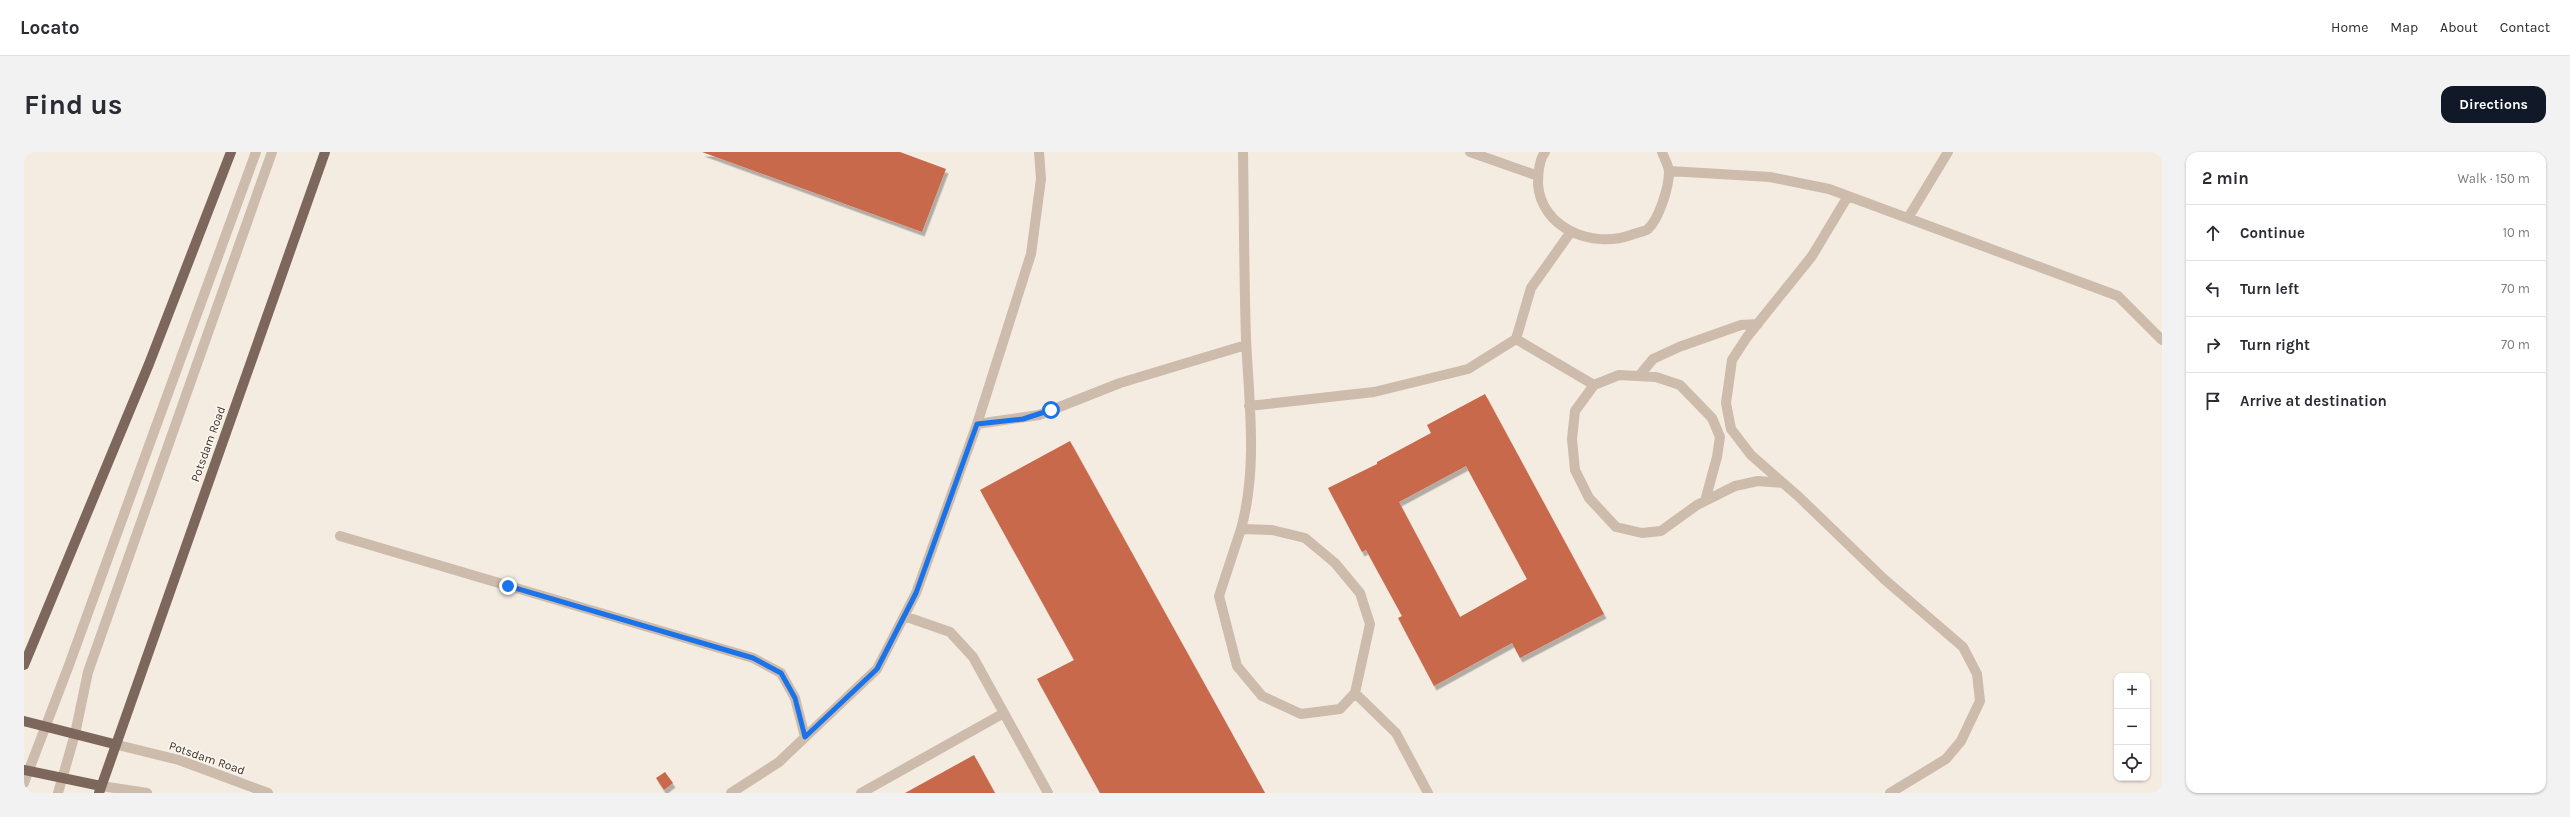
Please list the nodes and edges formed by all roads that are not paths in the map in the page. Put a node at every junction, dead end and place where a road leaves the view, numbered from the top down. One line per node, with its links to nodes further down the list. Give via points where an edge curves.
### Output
1 (231, 152): 31 (main road, via 149,364)
2 (256, 152): 35 (lane)
3 (272, 152): 36 (lane, via 88,672)
4 (325, 152): 38 (main road, Potsdam Road)
5 (1039, 152): 24 (lane, via 1041,179 1031,254)
6 (1243, 152): 19 (lane)
7 (1470, 152): 12 (lane)
8 (1545, 152): 12 (lane)
9 (1662, 152): 11 (lane)
10 (1948, 152): 14 (lane)
11 (1669, 171): 13 (lane, via 1770,177 1829,189); 15 (lane, via 1662,205 1648,229 1622,239 1597,240)
12 (1538, 176): 15 (lane, via 1539,199)
13 (1848, 196): 14 (lane); 16 (lane, via 1812,256)
14 (1908, 218): 18 (lane, via 2118,296)
15 (1570, 233): 17 (lane, via 1531,288)
16 (1758, 324): 20 (lane, via 1741,325 1679,347 1653,359); 23 (lane, via 1732,360 1726,403)
17 (1516, 339): 21 (lane); 22 (lane, via 1461,371 1374,392)
18 (2162, 340)
19 (1246, 345): 22 (lane); 24 (lane, via 1120,384 1039,415)
20 (1640, 376): 21 (lane, via 1619,375); 25 (lane, via 1656,377 1680,385 1712,418)
21 (1594, 385): 27 (lane, via 1575,411 1572,439 1575,470 1589,498 1616,527 1642,533 1661,531)
22 (1249, 406): 28 (lane, via 1248,502)
23 (1730, 422): 25 (lane); 26 (lane, via 1731,429 1751,455)
24 (977, 424): 30 (lane, via 916,593)
25 (1716, 427): 27 (lane, via 1720,437)
26 (1783, 483): 27 (lane, via 1758,481 1735,486); 50 (lane, via 1884,579 1964,647 1977,674 1980,701 1961,741 1946,759)
27 (1705, 501)
28 (1241, 529): 32 (lane, via 1272,530 1305,538 1335,563 1360,593 1370,624); 32 (lane, via 1219,596 1237,666 1262,696 1301,714 1340,710)
29 (340, 536): 37 (lane, via 753,658 781,673 795,698)
30 (904, 616): 33 (lane, via 950,632 973,657); 37 (lane, via 877,669)
31 (24, 665)
32 (1355, 693): 49 (lane, via 1396,733)
33 (1004, 713): 47 (lane); 48 (lane)
34 (24, 721): 35 (main road)
35 (45, 728): 36 (main road); 39 (lane)
36 (75, 734): 38 (main road); 40 (lane)
37 (805, 737): 46 (lane, via 779,762)
38 (114, 744): 42 (main road, Potsdam Road); 45 (lane, Potsdam Road, via 179,760)
39 (26, 770): 40 (main road); 41 (lane)
40 (63, 778): 42 (main road); 43 (lane)
41 (24, 783)
42 (100, 789): 44 (lane)
43 (58, 793)
44 (148, 793)
45 (268, 793)
46 (731, 793)
47 (861, 793)
48 (1048, 793)
49 (1428, 793)
50 (1890, 793)

